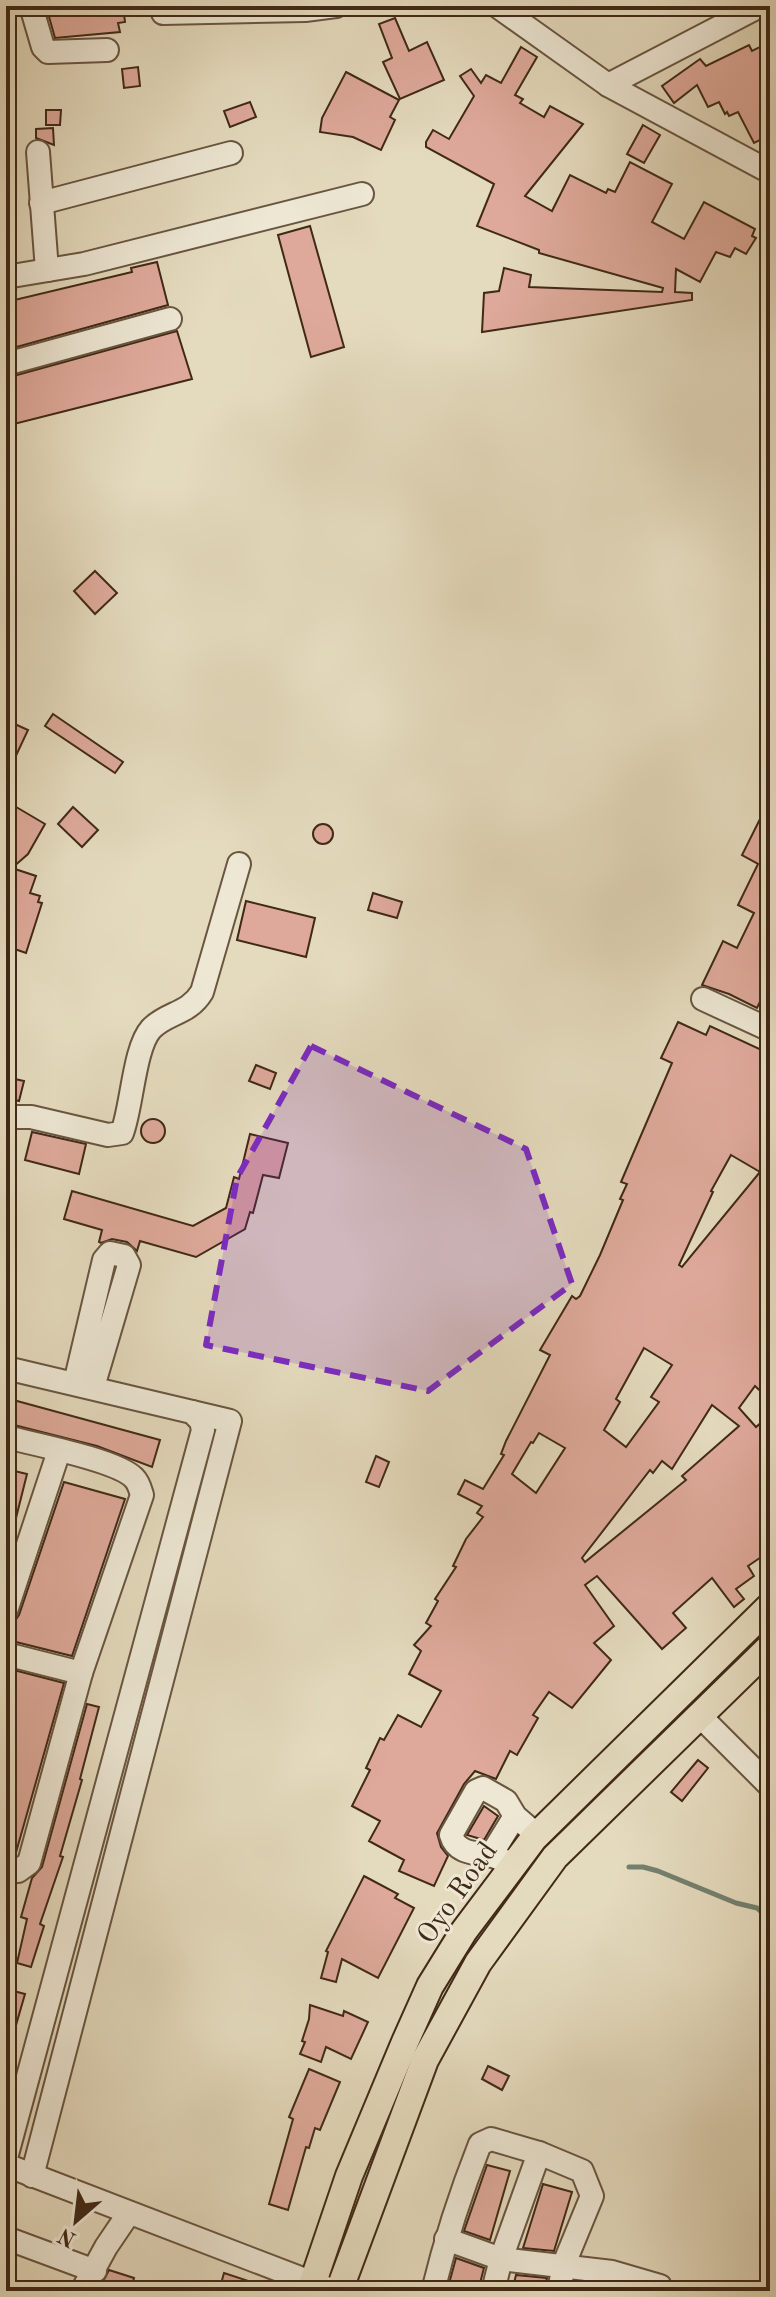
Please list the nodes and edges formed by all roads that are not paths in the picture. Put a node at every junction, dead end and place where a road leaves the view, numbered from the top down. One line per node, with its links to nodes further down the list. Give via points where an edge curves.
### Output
1 (31, 6): 6 (street, via 48,52)
2 (336, 6): 5 (street)
3 (497, 6): 7 (street)
4 (760, 6): 7 (street)
5 (163, 13)
6 (107, 50)
7 (608, 85): 10 (street)
8 (38, 152): 12 (street)
9 (231, 153): 12 (street)
10 (770, 172)
11 (362, 194): 13 (street)
12 (41, 203): 13 (street)
13 (47, 270): 14 (street)
14 (6, 277)
15 (170, 319): 16 (street)
16 (6, 364)
17 (239, 864): 20 (street, via 202,992 189,1008 150,1031 122,1133)
18 (703, 999): 19 (street)
19 (770, 1030)
20 (6, 1117)
21 (6, 1368): 22 (street)
22 (84, 1385): 22 (street, via 104,1260 110,1253 124,1256 129,1265); 23 (street)
23 (192, 1412): 37 (street, via 203,1430); 38 (street, via 230,1421)
24 (6, 1437): 25 (street)
25 (59, 1451): 27 (street); 30 (street, via 132,1476 142,1495)
26 (770, 1606): 34 (main road, Oyo Road)
27 (6, 1611)
28 (770, 1647): 31 (main road, Oyo Road)
29 (6, 1654): 30 (street)
30 (81, 1673): 36 (street, via 29,1863 18,1871)
31 (700, 1716): 32 (street); 50 (main road, Oyo Road, via 555,1857 478,1963 425,2060)
32 (770, 1786)
33 (515, 1816): 34 (street); 35 (street); 35 (street, via 506,1801 483,1788 476,1791 451,1835 453,1842 475,1855)
34 (537, 1835): 35 (main road, Oyo Road)
35 (502, 1860): 50 (main road, Oyo Road, via 430,1986 349,2176)
36 (6, 1869)
37 (40, 2033): 38 (street); 40 (street)
38 (68, 2040): 42 (street)
39 (539, 2153): 45 (street, via 491,2139 480,2144); 46 (street); 47 (street, via 582,2171 592,2196)
40 (6, 2158)
41 (6, 2165): 42 (street)
42 (32, 2176): 43 (street)
43 (129, 2213): 48 (street); 50 (street)
44 (6, 2238): 48 (street)
45 (446, 2239): 46 (street); 52 (street)
46 (501, 2259): 47 (street); 53 (street)
47 (564, 2264): 49 (street); 54 (street)
48 (95, 2271): 51 (street)
49 (610, 2281): 55 (street, via 660,2286)
50 (324, 2289)
51 (82, 2291)
52 (433, 2291)
53 (493, 2291)
54 (559, 2291)
55 (662, 2291)

